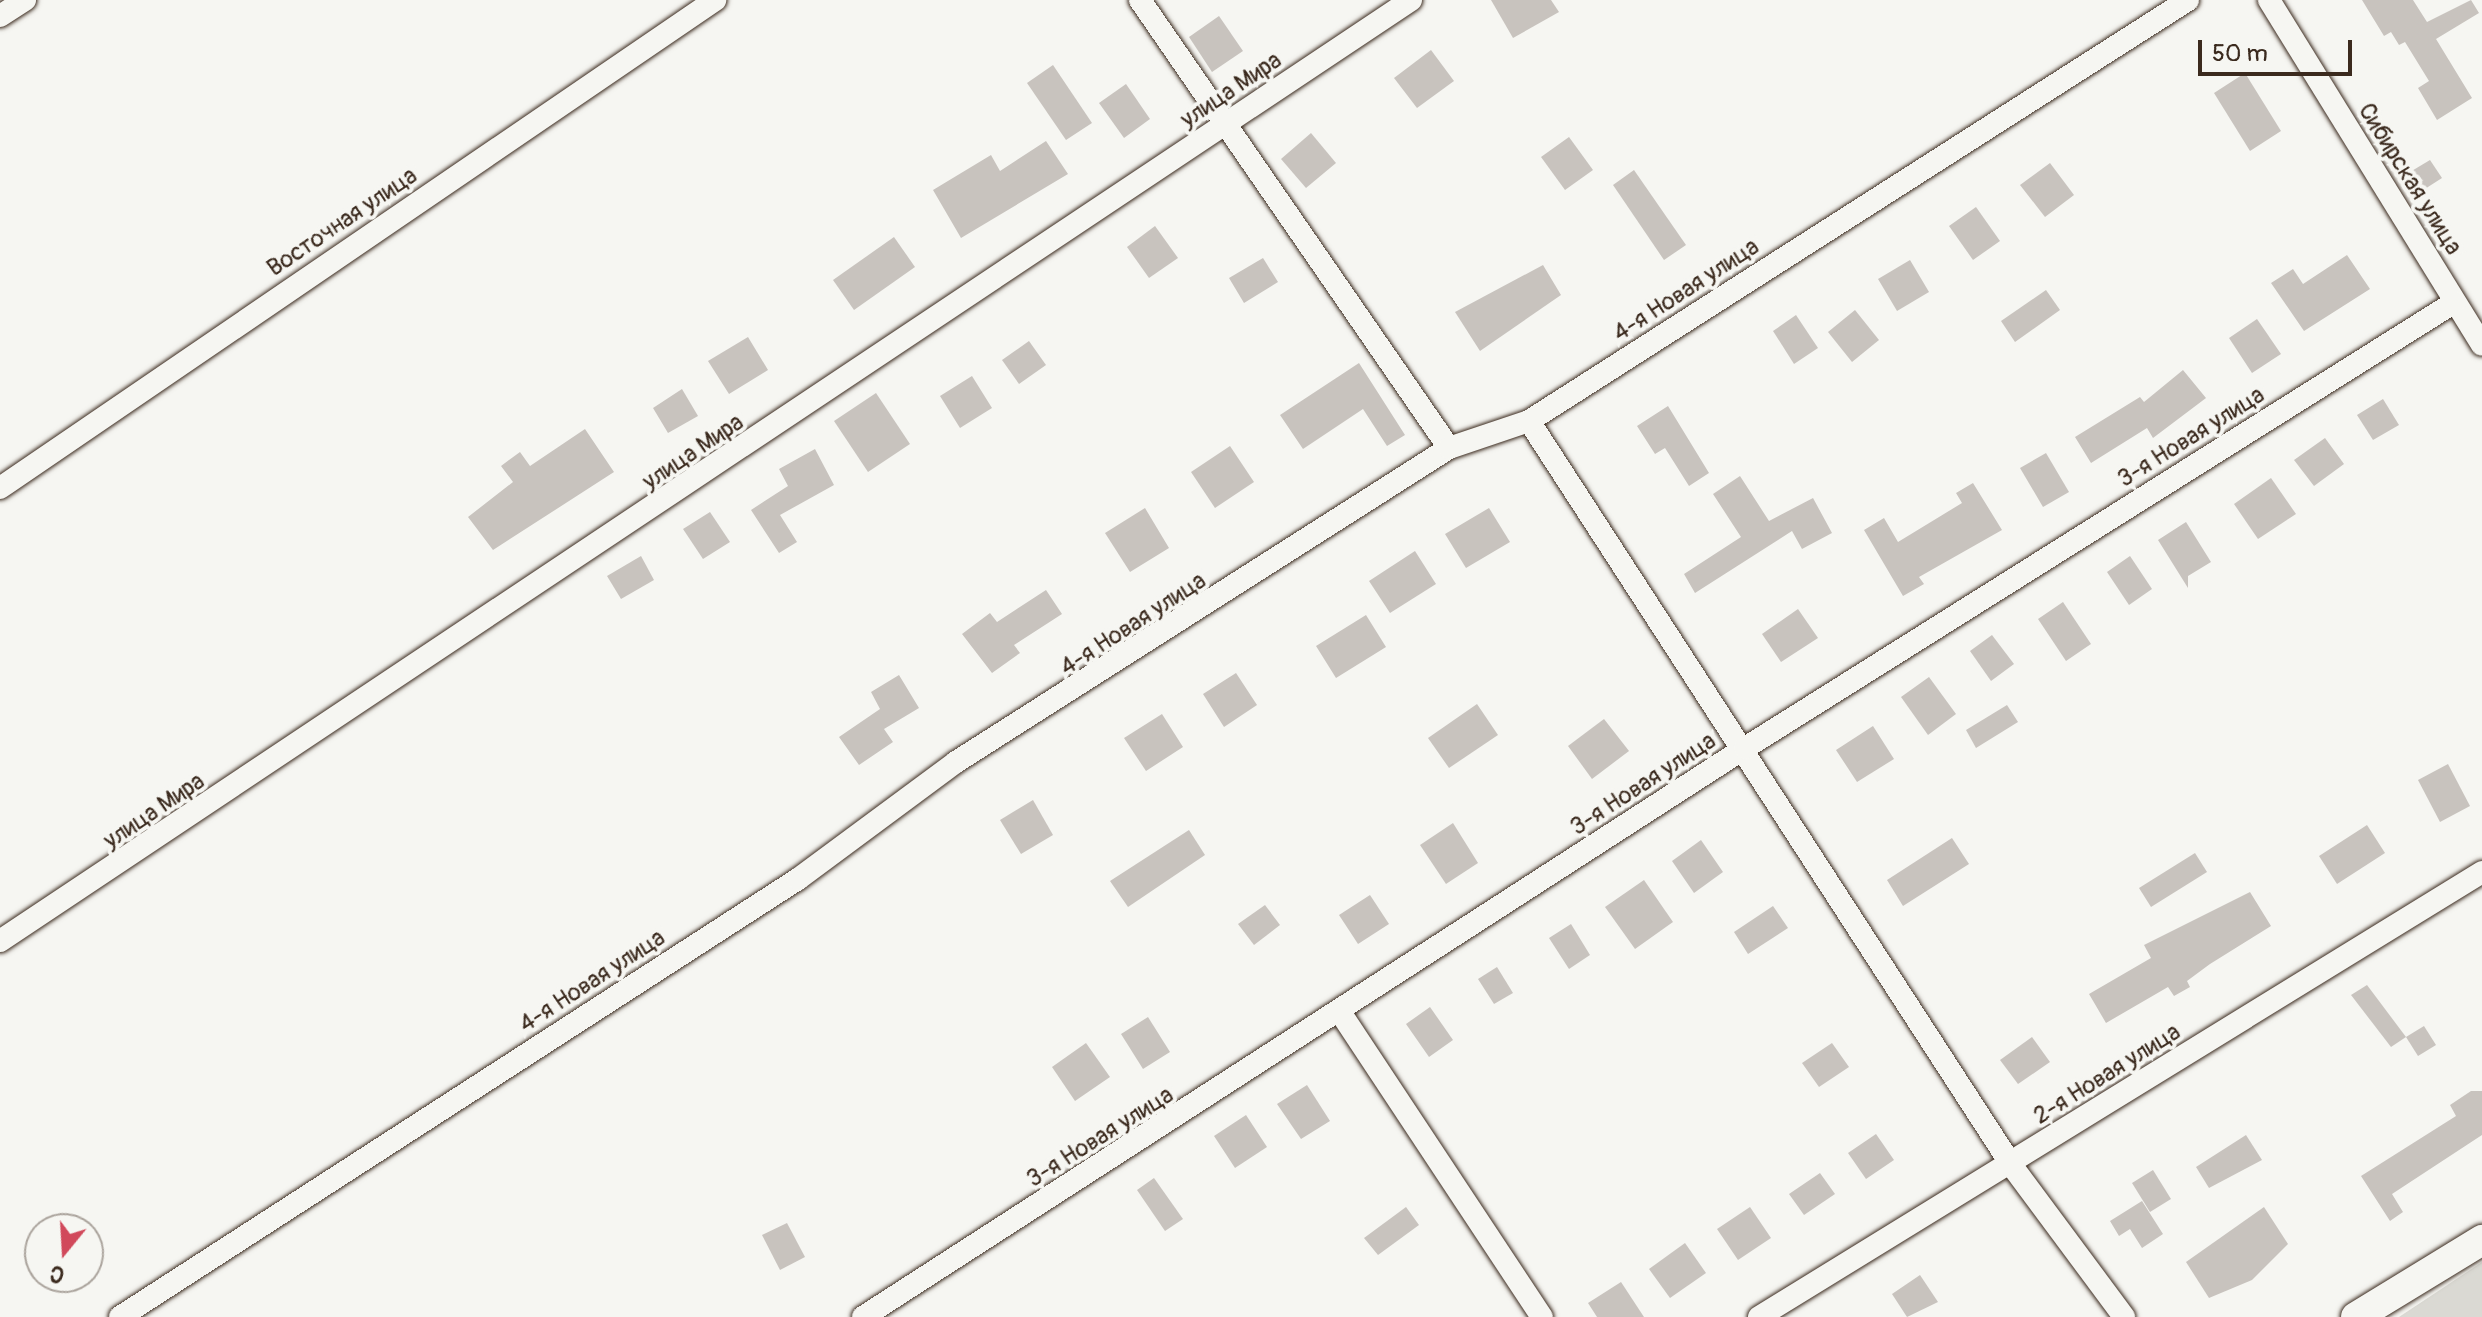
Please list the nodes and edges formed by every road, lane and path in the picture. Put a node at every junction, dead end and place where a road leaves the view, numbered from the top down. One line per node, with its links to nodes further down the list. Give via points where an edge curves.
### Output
1 (25, 0): 7 (street)
2 (715, 0): 13 (street, Восточная улица)
3 (1140, 0): 8 (street)
4 (1411, 0): 8 (street, улица Мира)
5 (2188, 0): 11 (street, 4-я Новая улица)
6 (2269, 0): 9 (street, Сибирская улица)
7 (0, 16)
8 (1223, 127): 12 (street); 16 (street, улица Мира)
9 (2455, 302): 10 (street, Сибирская улица); 14 (street, 3-я Новая улица)
10 (2482, 345)
11 (1529, 421): 12 (street, 4-я Новая улица); 14 (street)
12 (1449, 448): 20 (street, 4-я Новая улица, via 956,762 798,879)
13 (0, 488)
14 (1745, 748): 17 (street, 3-я Новая улица); 18 (street)
15 (2482, 872): 18 (street, 2-я Новая улица, via 2110,1097)
16 (0, 941)
17 (1342, 1015): 21 (street, 3-я Новая улица); 22 (street)
18 (2012, 1166): 23 (street, 2-я Новая улица); 24 (street)
19 (2482, 1240): 25 (street)
20 (120, 1317)
21 (863, 1317)
22 (1542, 1317)
23 (1759, 1317)
24 (2124, 1317)
25 (2356, 1317)

